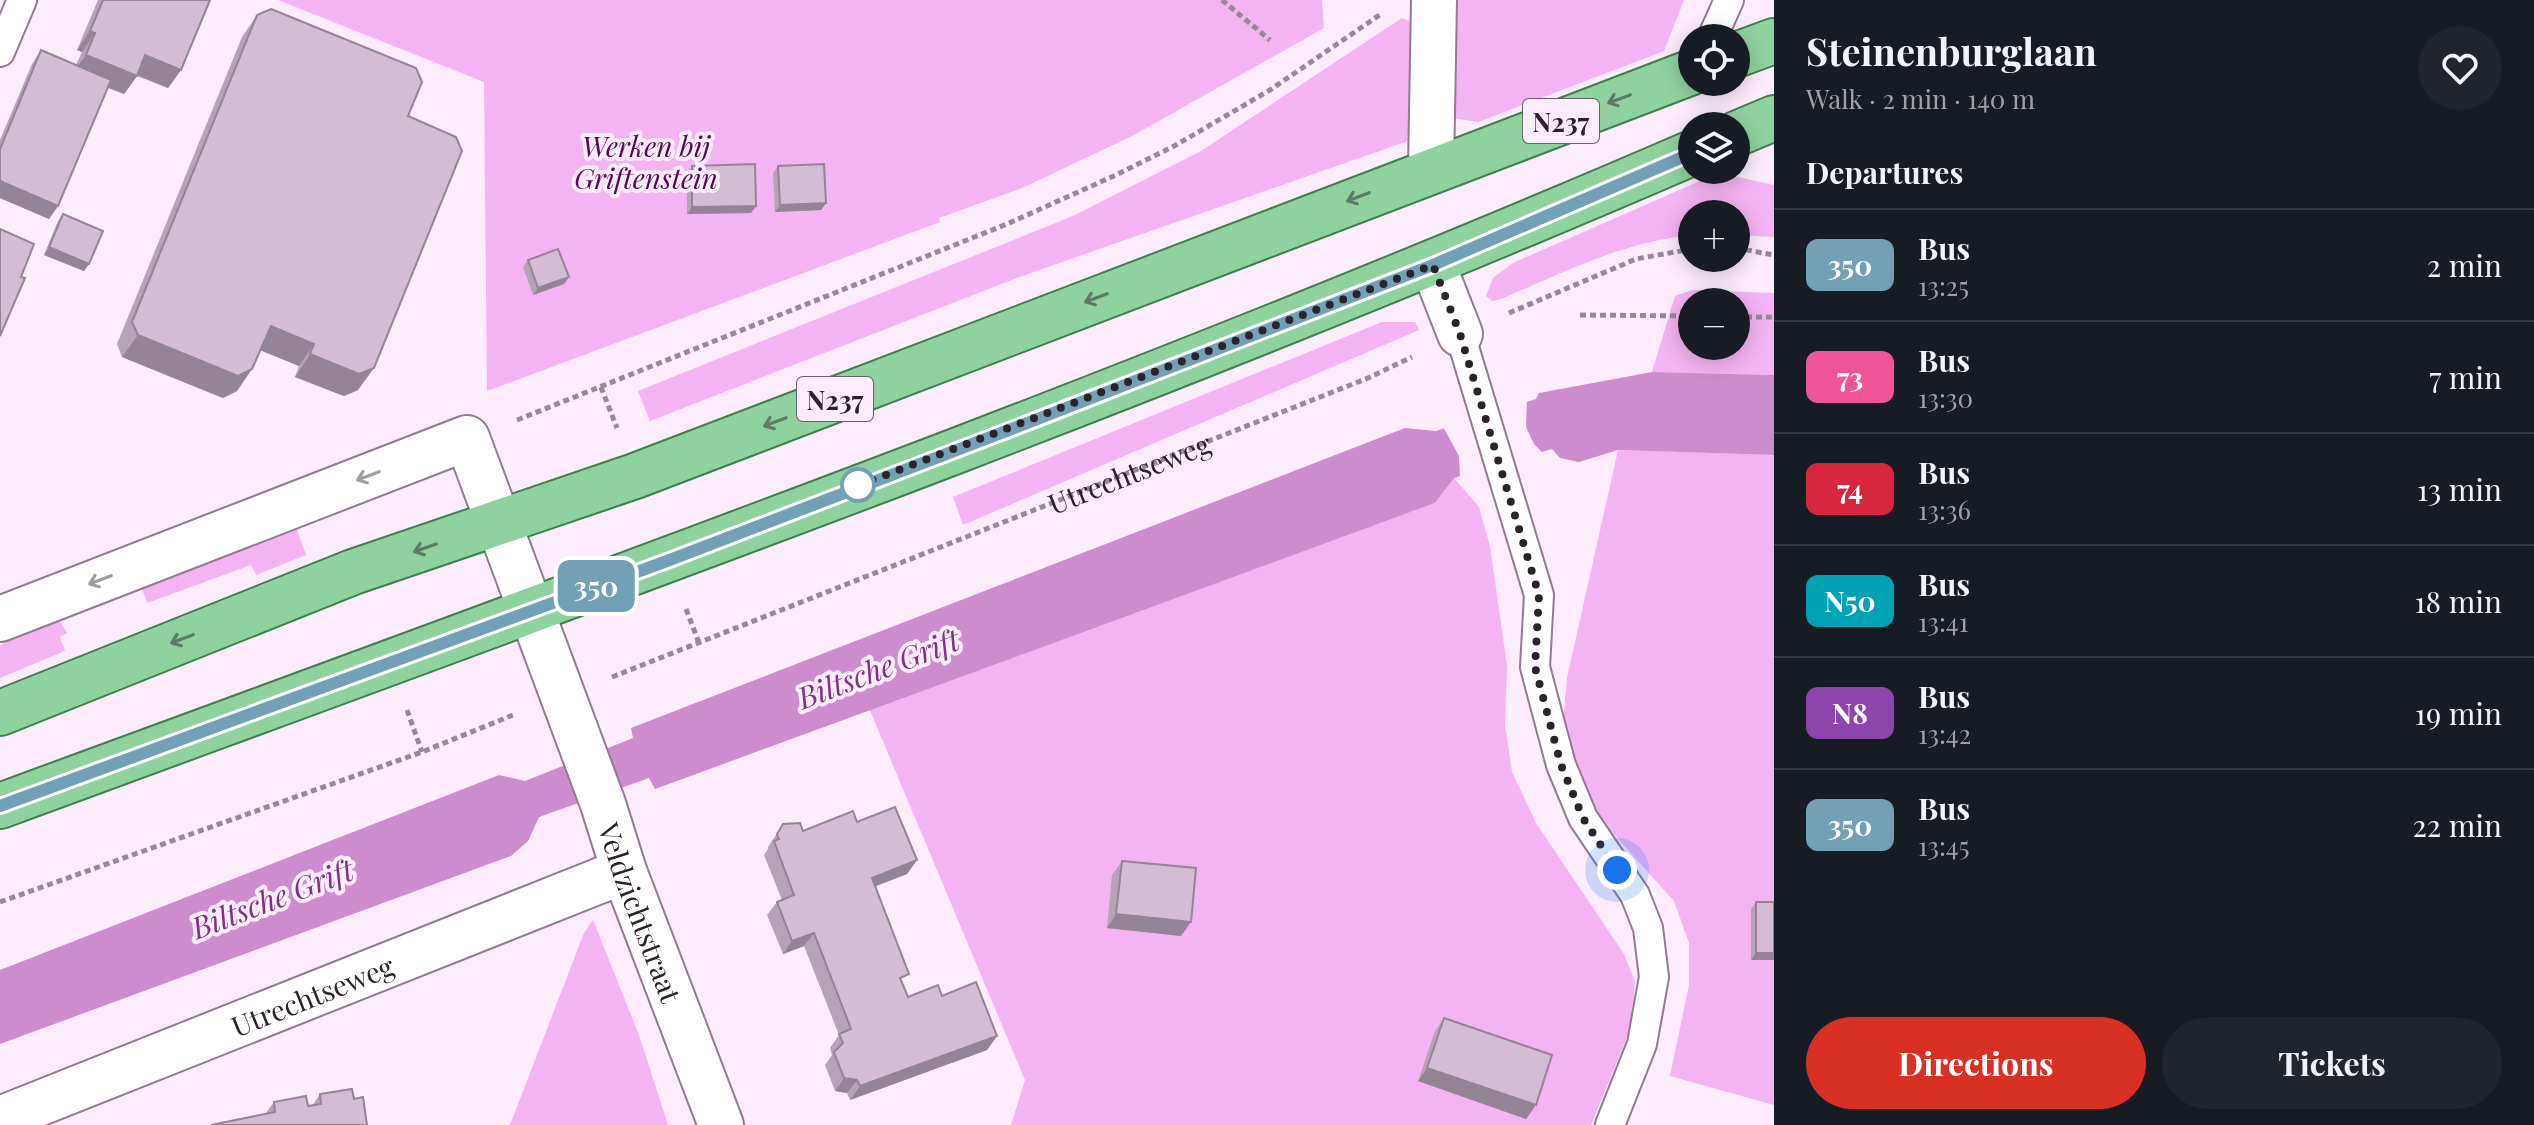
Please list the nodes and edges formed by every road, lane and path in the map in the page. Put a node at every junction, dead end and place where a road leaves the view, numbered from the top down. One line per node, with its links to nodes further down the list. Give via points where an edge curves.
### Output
1 (22, 0): 10 (lane)
2 (1222, 0): 7 (path)
3 (1434, 0): 13 (street)
4 (1729, 0): 6 (lane)
5 (1392, 8): 23 (path, via 1270,90 1116,175 1007,224)
6 (1718, 24)
7 (1270, 40)
8 (1774, 41): 9 (main road)
9 (1750, 50)
10 (0, 52)
11 (1678, 77): 13 (main road, N237, one-way to 13)
12 (1678, 159): 17 (main road)
13 (1431, 169): 24 (main road, N237, one-way to 24, via 635,476)
14 (1750, 251): 16 (path)
15 (1678, 252): 22 (path, Utrechtseweg, via 1636,259)
16 (1774, 255)
17 (1433, 265): 22 (street); 25 (main road)
18 (1580, 315): 19 (path)
19 (1678, 316)
20 (1750, 317): 21 (path)
21 (1774, 317)
22 (1460, 334): 27 (path, Utrechtseweg, via 1368,378); 34 (lane, via 1539,595 1535,667 1561,765 1583,818 1635,895 1648,928 1654,977 1642,1044)
23 (467, 438): 24 (street); 26 (street, one-way to 26)
24 (499, 523): 25 (street); 28 (main road, N237, one-way to 28, via 353,572)
25 (530, 610): 27 (street); 29 (main road)
26 (0, 619)
27 (563, 696): 30 (street, Veldzichtstraat); 31 (path, Utrechtseweg, via 422,752)
28 (0, 713)
29 (0, 806)
30 (624, 871): 32 (street, Utrechtseweg); 33 (street, Veldzichtstraat)
31 (0, 902)
32 (0, 1119)
33 (721, 1125)
34 (1610, 1125)

